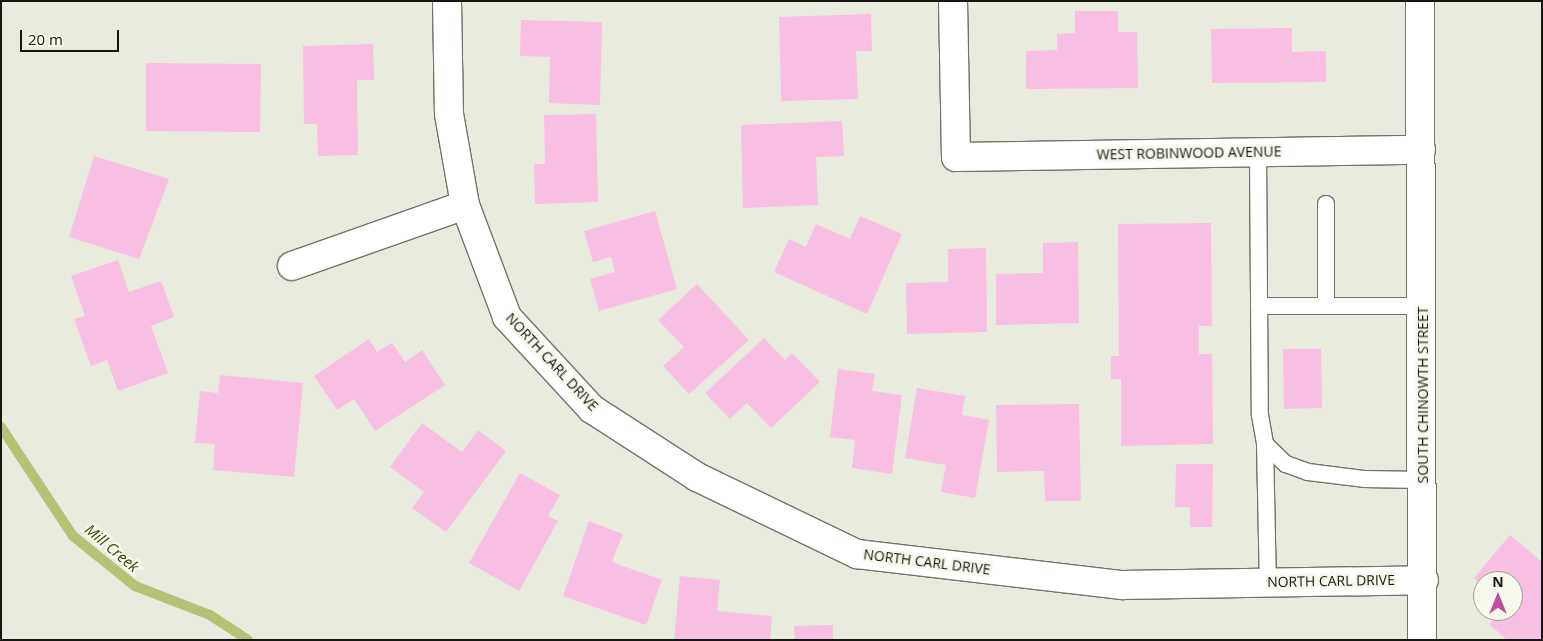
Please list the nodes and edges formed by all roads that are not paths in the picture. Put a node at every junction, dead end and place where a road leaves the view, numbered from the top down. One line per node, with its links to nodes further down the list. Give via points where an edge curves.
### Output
1 (447, 1): 7 (street, NORTH CARL DRIVE, via 449,114)
2 (954, 1): 5 (street, WEST ROBINWOOD AVENUE, via 956,157)
3 (1420, 1): 4 (street, SOUTH CHINOWTH STREET)
4 (1422, 150): 5 (street, WEST ROBINWOOD AVENUE); 11 (street, SOUTH CHINOWTH STREET)
5 (1258, 152): 9 (lane)
6 (1326, 204): 10 (lane)
7 (465, 205): 8 (street); 15 (street, NORTH CARL DRIVE, via 507,317 592,409 697,478 857,554 1122,585)
8 (292, 266)
9 (1259, 306): 10 (lane); 12 (lane, via 1260,415)
10 (1326, 306): 11 (lane)
11 (1422, 306): 13 (street, SOUTH CHINOWTH STREET)
12 (1265, 444): 13 (lane, via 1286,464 1308,472 1364,479); 15 (lane)
13 (1423, 480): 14 (street, SOUTH CHINOWTH STREET)
14 (1424, 580): 15 (street, NORTH CARL DRIVE); 16 (street, SOUTH CHINOWTH STREET)
15 (1268, 582)
16 (1422, 640)

